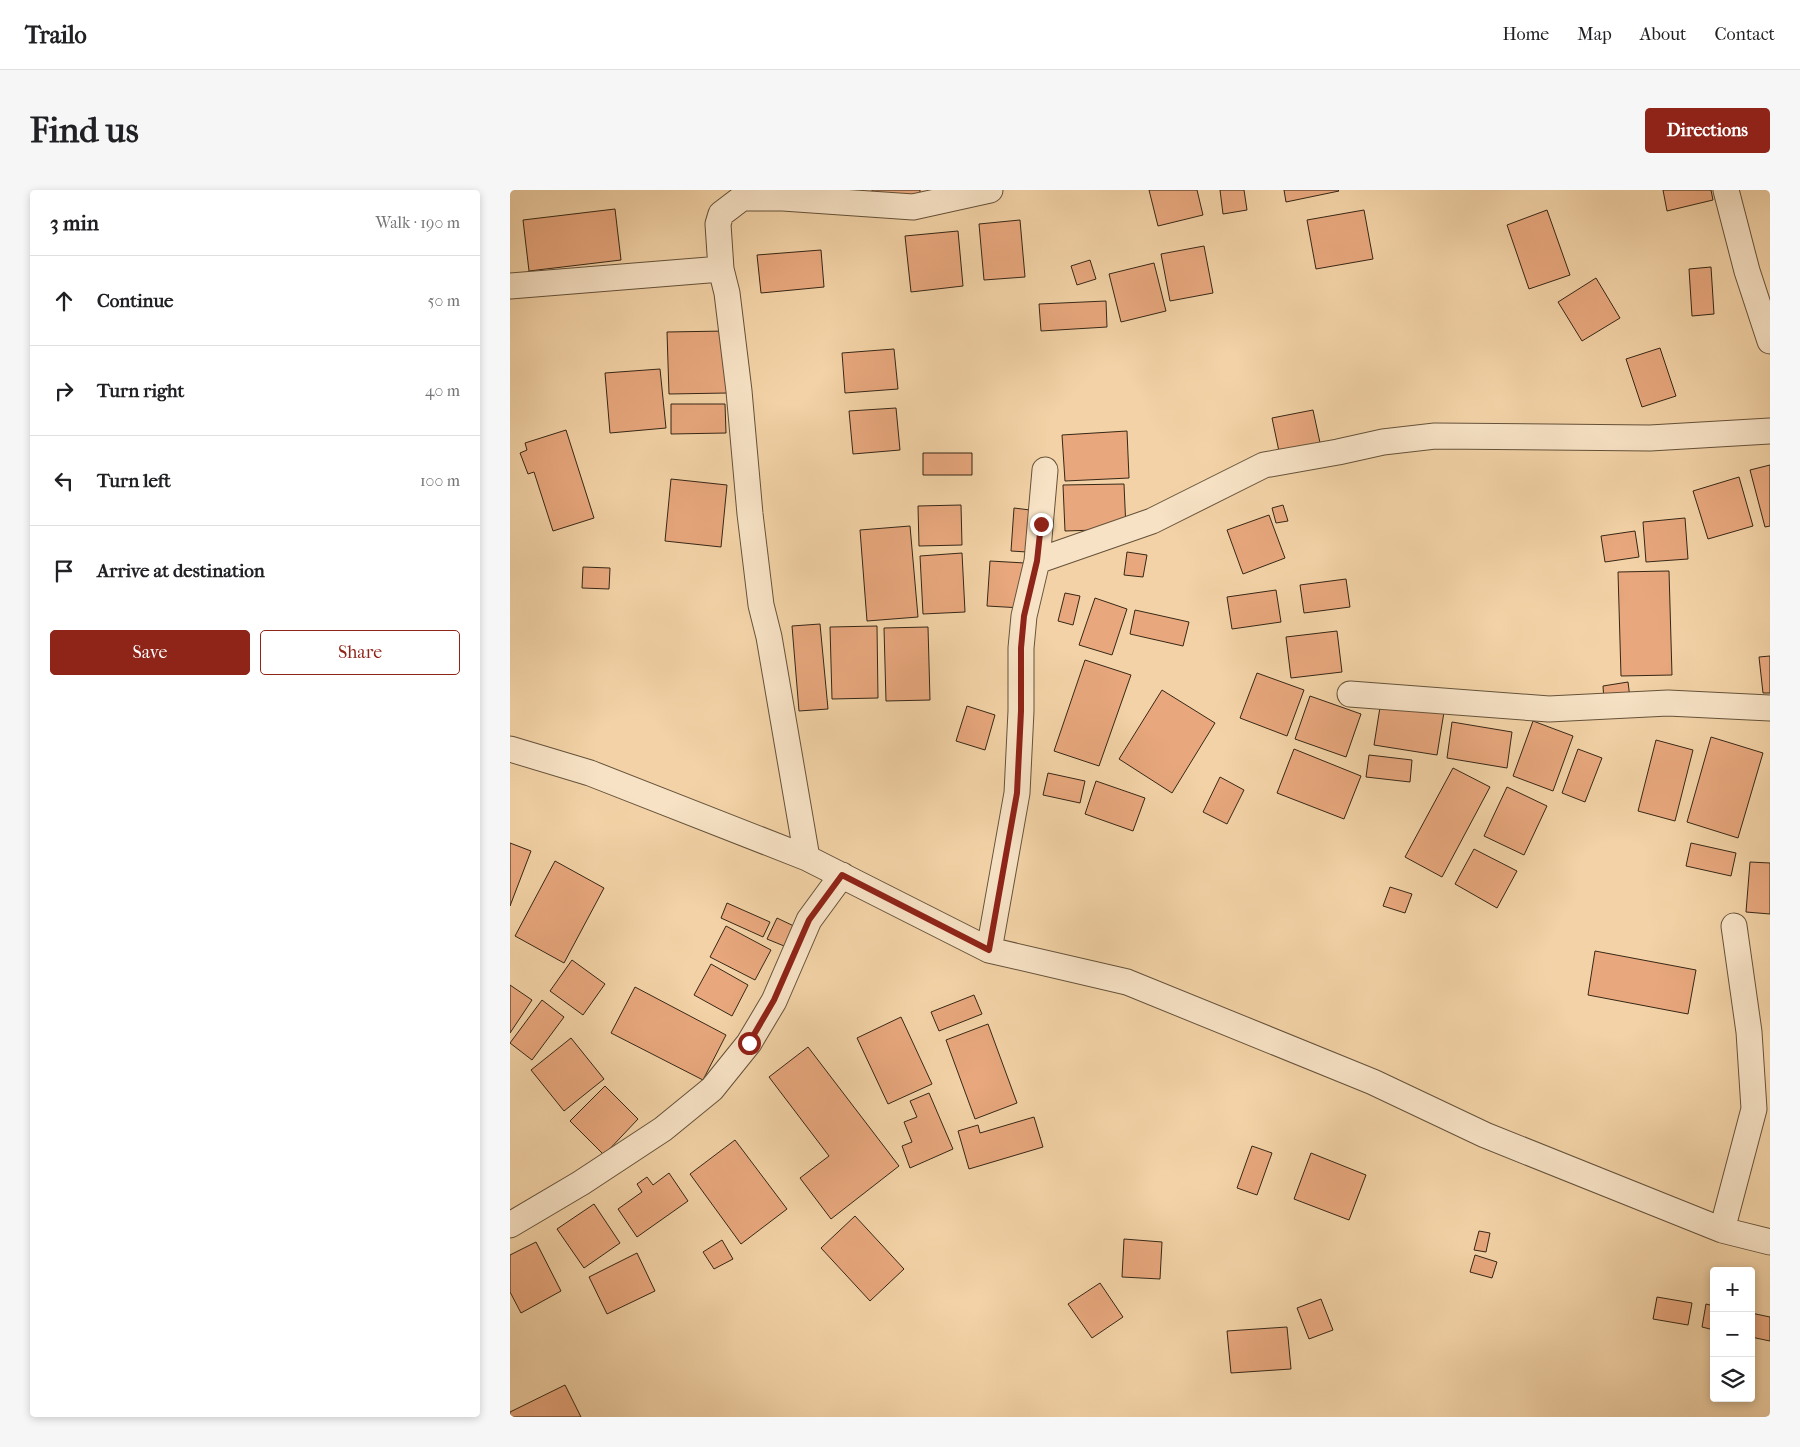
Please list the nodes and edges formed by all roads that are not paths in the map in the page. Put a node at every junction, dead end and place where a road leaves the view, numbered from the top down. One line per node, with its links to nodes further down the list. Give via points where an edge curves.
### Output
1 (990, 190): 3 (street, via 913,207 783,198 742,198)
2 (1726, 190): 6 (street)
3 (720, 202): 4 (street)
4 (721, 269): 5 (street); 13 (street, via 738,382 761,605 770,637)
5 (510, 286)
6 (1770, 341)
7 (1770, 431): 9 (street, via 1650,438 1435,436 1383,442 1264,465 1152,521)
8 (1045, 470): 9 (street)
9 (1037, 561): 16 (street, via 1024,616 1021,648 1017,793)
10 (1350, 694): 11 (street, via 1549,709 1668,703)
11 (1770, 708)
12 (510, 749): 13 (street, via 590,773)
13 (807, 858): 14 (street)
14 (842, 875): 16 (street); 17 (street, via 809,920 774,1000 749,1043 712,1090 663,1129)
15 (1734, 926): 18 (street, via 1749,1032 1754,1109)
16 (989, 950): 18 (street, via 1127,982 1373,1082 1485,1135)
17 (510, 1225)
18 (1722, 1230): 19 (street)
19 (1770, 1242)

